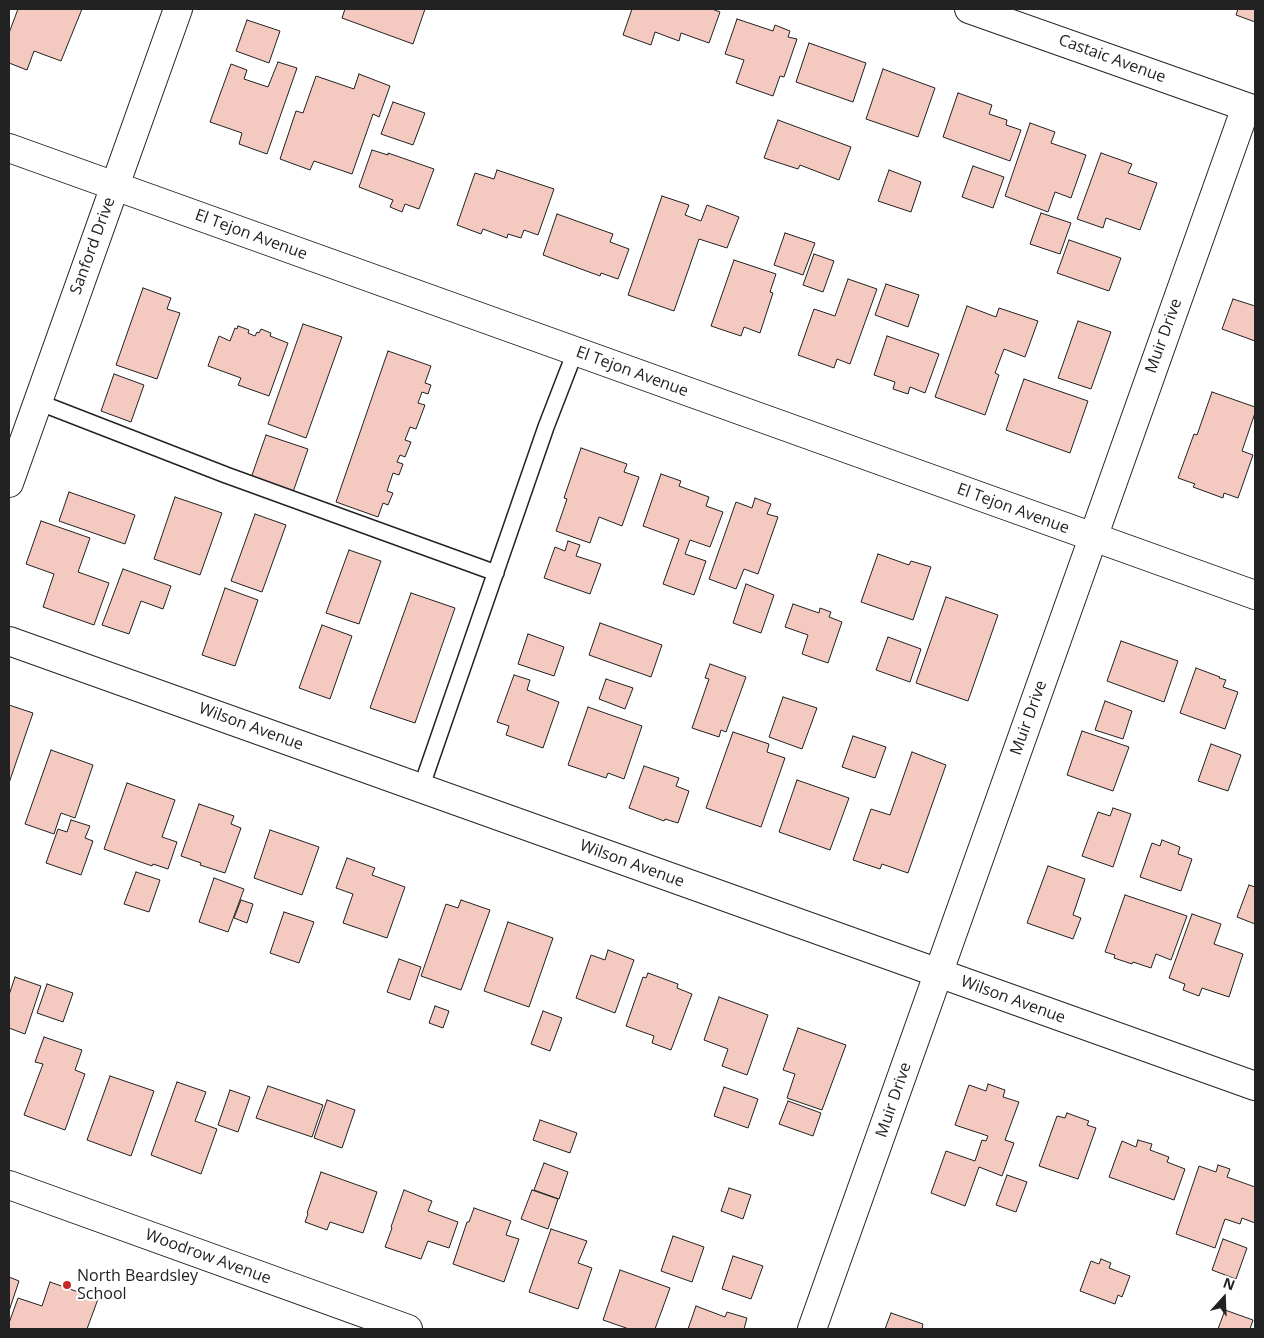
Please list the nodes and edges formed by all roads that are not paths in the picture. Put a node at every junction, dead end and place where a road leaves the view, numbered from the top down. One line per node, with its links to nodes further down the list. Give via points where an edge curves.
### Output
1 (178, 9): 5 (street, Sanford Drive)
2 (969, 9): 3 (street, Castaic Avenue)
3 (1251, 108): 9 (street, Muir Drive)
4 (9, 148): 5 (street, El Tejon Avenue)
5 (114, 186): 6 (street, El Tejon Avenue); 7 (street, Sanford Drive)
6 (575, 352): 9 (street, El Tejon Avenue); 10 (lane)
7 (38, 402): 8 (street, Sanford Drive); 10 (lane, via 226,475)
8 (9, 483)
9 (1093, 537): 11 (street, El Tejon Avenue); 14 (street, Muir Drive)
10 (496, 573): 13 (lane)
11 (1255, 595)
12 (9, 640): 13 (street, Wilson Avenue)
13 (421, 788): 14 (street, Wilson Avenue)
14 (938, 974): 15 (street, Wilson Avenue); 18 (street, Muir Drive)
15 (1255, 1086)
16 (9, 1185): 17 (street, Woodrow Avenue)
17 (408, 1329)
18 (812, 1329)

